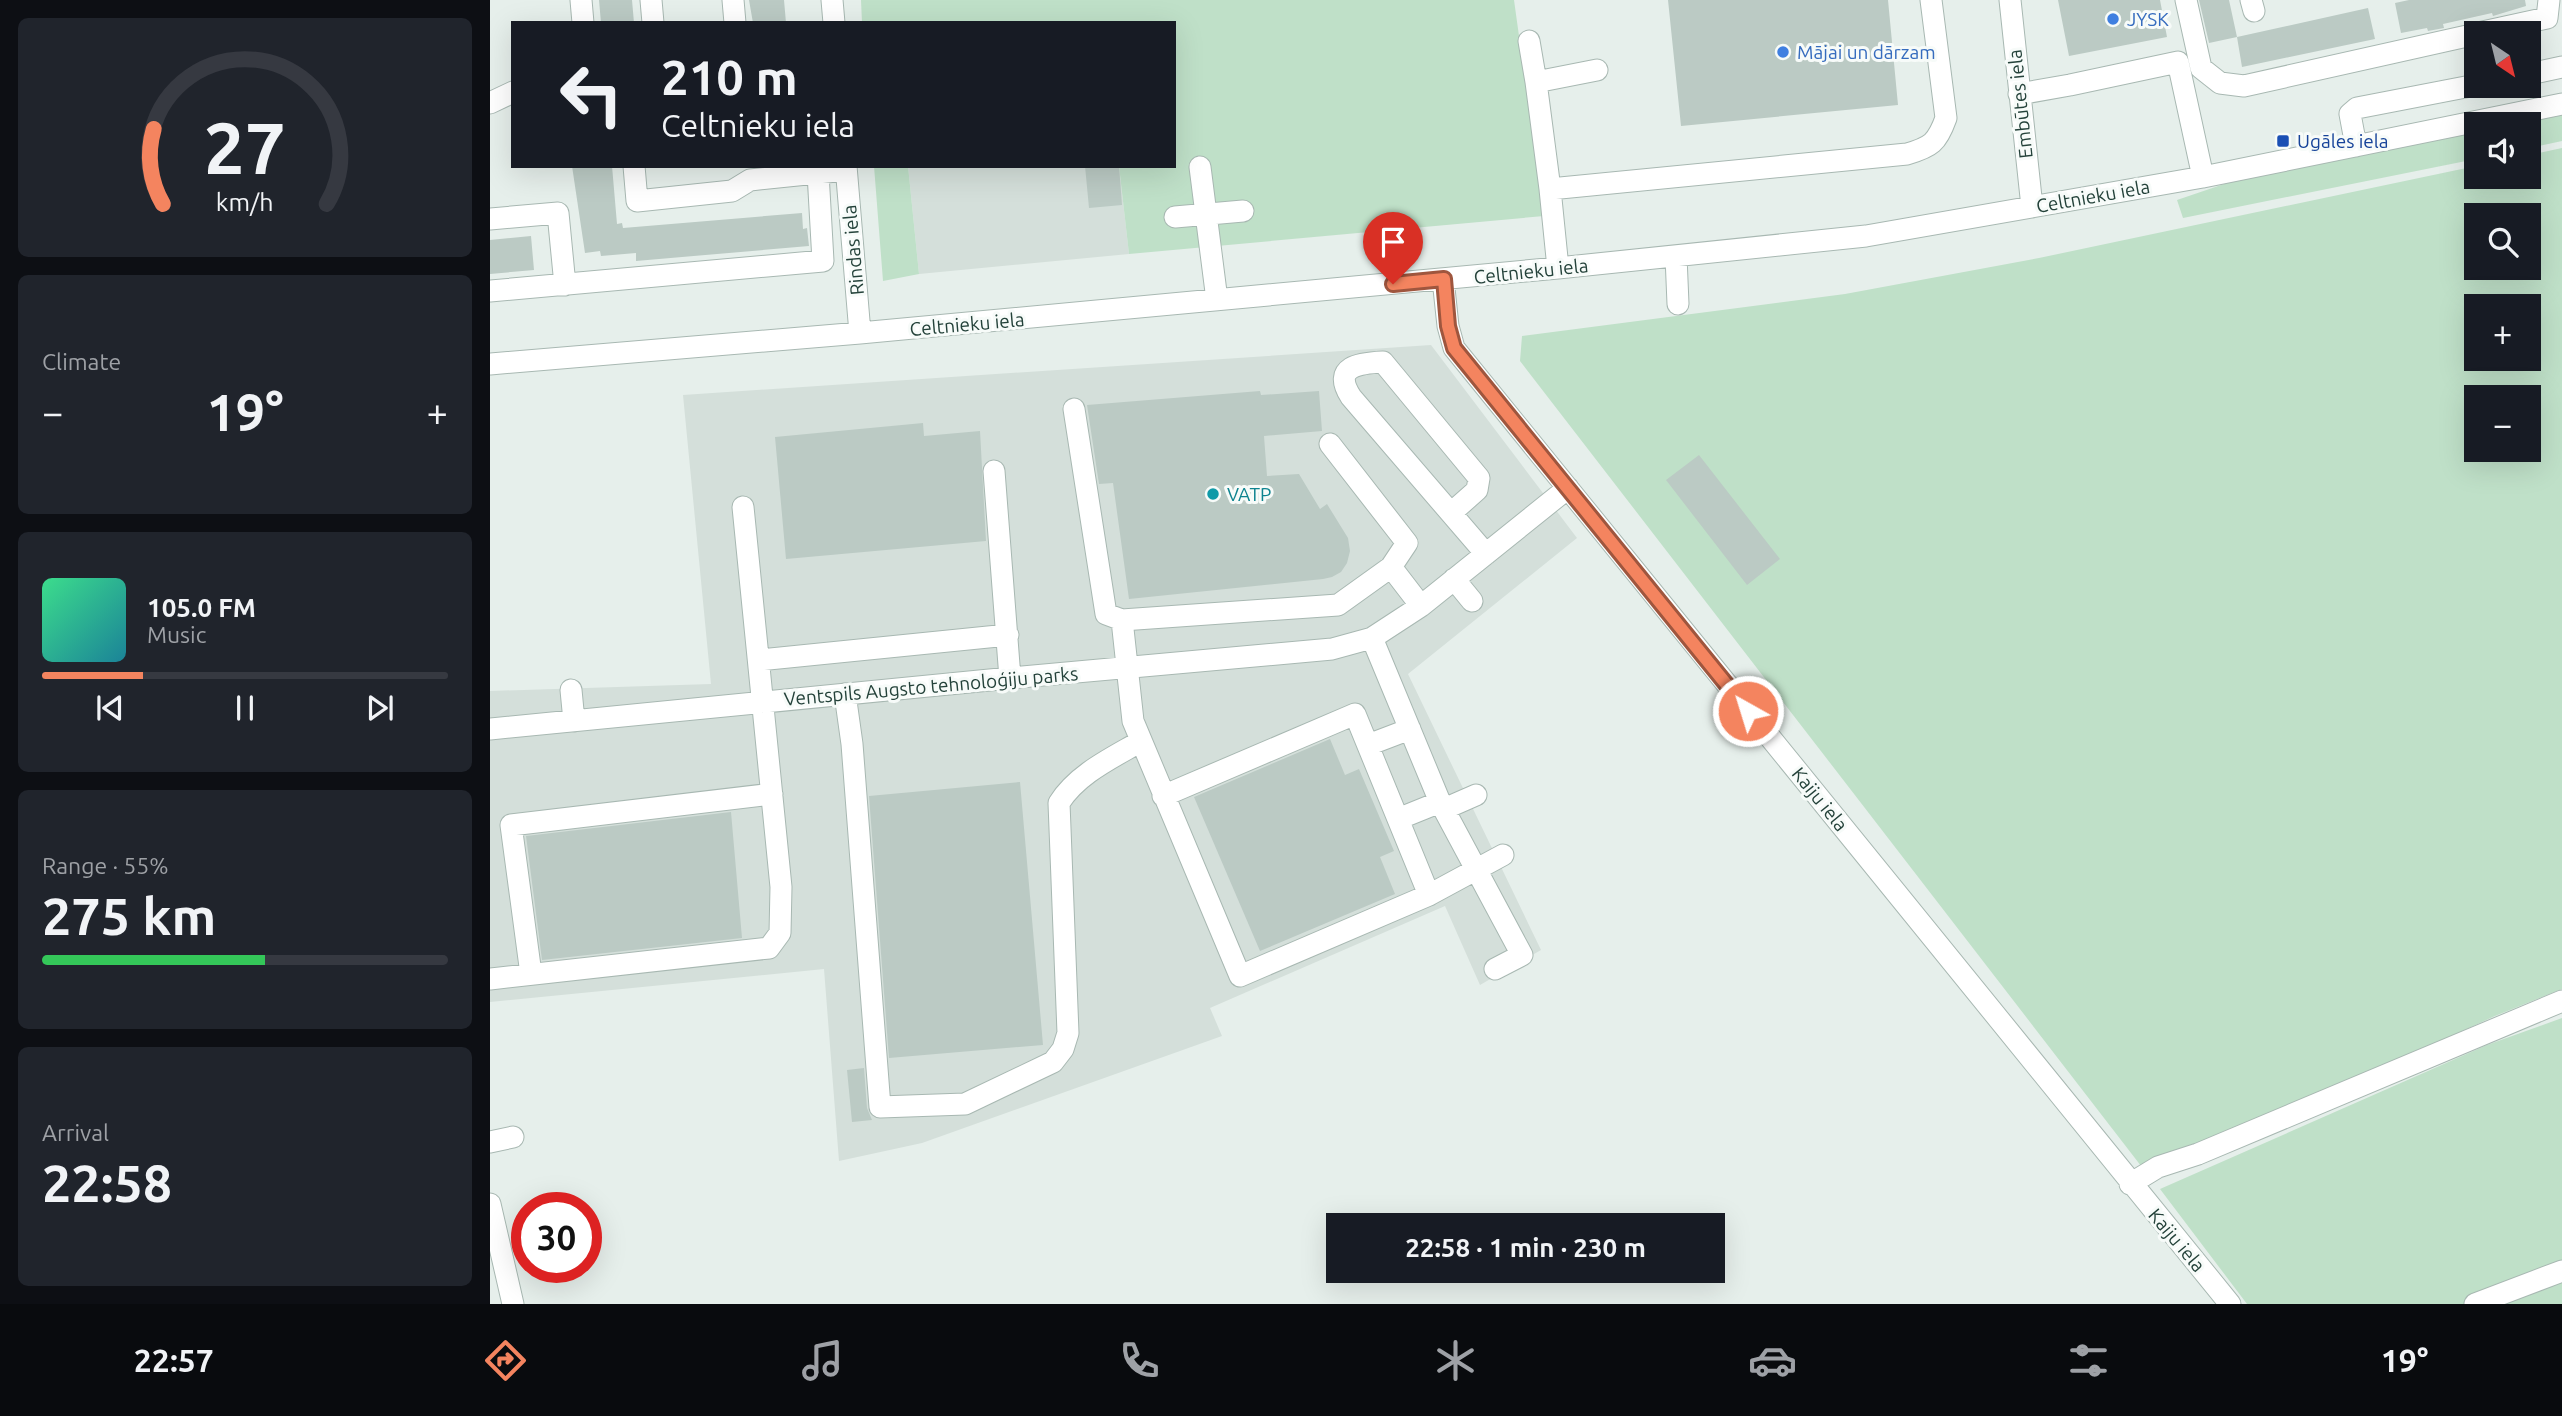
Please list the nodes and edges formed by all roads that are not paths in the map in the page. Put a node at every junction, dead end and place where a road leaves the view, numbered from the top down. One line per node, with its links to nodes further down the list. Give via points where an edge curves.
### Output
1 (581, 0): 9 (street)
2 (652, 0): 10 (street)
3 (733, 0): 11 (street)
4 (832, 0): 12 (street)
5 (1930, 0): 32 (street, via 1946,118 1927,149 1907,155)
6 (2010, 0): 22 (street, Embūtes iela)
7 (2186, 0): 14 (street, via 2201,68 2220,83 2244,86)
8 (2549, 0): 13 (street, via 2547,18)
9 (583, 21)
10 (653, 21)
11 (735, 21)
12 (834, 21)
13 (2534, 21)
14 (2464, 37)
15 (1529, 41): 19 (street)
16 (2562, 67): 18 (street)
17 (1597, 70): 19 (street)
18 (2541, 71)
19 (1536, 82): 32 (street)
20 (2464, 87): 25 (street, via 2357,108 2350,114)
21 (511, 94): 23 (street)
22 (2019, 94): 31 (street, via 2178,62); 33 (street, Embūtes iela)
23 (490, 103)
24 (2562, 104): 25 (street, Celtnieku iela)
25 (2356, 146): 31 (street, Celtnieku iela)
26 (1200, 167): 35 (street)
27 (634, 168): 29 (street, via 637,201 732,191)
28 (846, 168): 30 (street); 45 (street, Rindas iela)
29 (749, 173): 30 (street)
30 (818, 173): 41 (street, via 823,261)
31 (2203, 177): 33 (street, Celtnieku iela)
32 (1549, 189): 39 (street)
33 (2032, 207): 38 (street, Celtnieku iela, via 1866,236)
34 (1243, 211): 35 (street)
35 (1206, 214): 36 (street); 43 (street)
36 (1175, 216)
37 (490, 219): 41 (street, via 558,213)
38 (1676, 256): 39 (street, Celtnieku iela); 44 (street)
39 (1558, 268): 40 (street, Celtnieku iela)
40 (1444, 279): 43 (street, Celtnieku iela); 50 (street, Kaiju iela, via 1454,348)
41 (565, 285): 42 (street)
42 (490, 291)
43 (1217, 300): 45 (street, Celtnieku iela)
44 (1678, 304)
45 (860, 333): 46 (street, Celtnieku iela)
46 (490, 363)
47 (1074, 409): 58 (street, via 1106,614)
48 (1330, 444): 54 (street, via 1407,543)
49 (994, 471): 59 (street)
50 (1569, 488): 53 (street, Ventspils Augsto tehnoloģiju parks); 86 (street, Kaiju iela)
51 (743, 507): 61 (street)
52 (1451, 513): 52 (street, via 1477,490 1479,478 1383,362 1356,364 1349,369 1345,386); 53 (street)
53 (1486, 554): 55 (street, Ventspils Augsto tehnoloģiju parks)
54 (1391, 567): 57 (street); 58 (street, via 1339,605)
55 (1454, 579): 56 (street); 57 (street, Ventspils Augsto tehnoloģiju parks)
56 (1472, 601)
57 (1421, 606): 60 (street, Ventspils Augsto tehnoloģiju parks)
58 (1122, 620): 62 (street)
59 (1008, 635): 61 (street); 63 (street)
60 (1372, 638): 62 (street, Ventspils Augsto tehnoloģiju parks, via 1332,649); 69 (street)
61 (759, 660): 66 (street)
62 (1126, 668): 63 (street, Ventspils Augsto tehnoloģiju parks); 70 (street, via 1133,721)
63 (1010, 678): 65 (street, Ventspils Augsto tehnoloģiju parks)
64 (570, 690): 67 (street)
65 (845, 694): 66 (street, Ventspils Augsto tehnoloģiju parks); 70 (street, via 880,1107 965,1104 1058,1056 1068,1033 1059,803 1083,776)
66 (762, 701): 67 (street, Ventspils Augsto tehnoloģiju parks); 72 (street)
67 (574, 721): 68 (street, Ventspils Augsto tehnoloģiju parks)
68 (490, 729)
69 (1410, 729): 71 (street); 75 (street)
70 (1141, 741): 74 (street)
71 (1368, 745): 74 (street, via 1355,714); 76 (street)
72 (772, 794): 81 (street, via 781,887 780,933 769,948); 81 (street, via 511,825)
73 (1476, 795): 75 (street)
74 (1163, 796): 79 (street, via 1240,976)
75 (1442, 805): 76 (street); 78 (street)
76 (1398, 820): 79 (street)
77 (1503, 855): 78 (street)
78 (1476, 870): 79 (street); 80 (street, via 1522,955)
79 (1429, 895)
80 (1495, 969)
81 (531, 974): 82 (street)
82 (490, 979)
83 (2562, 1001): 86 (street, via 2158,1167)
84 (513, 1137): 85 (street)
85 (490, 1142)
86 (2130, 1184): 90 (street, Kaiju iela)
87 (490, 1203): 89 (street)
88 (2562, 1271): 91 (street)
89 (513, 1304)
90 (2230, 1304)
91 (2474, 1304)

